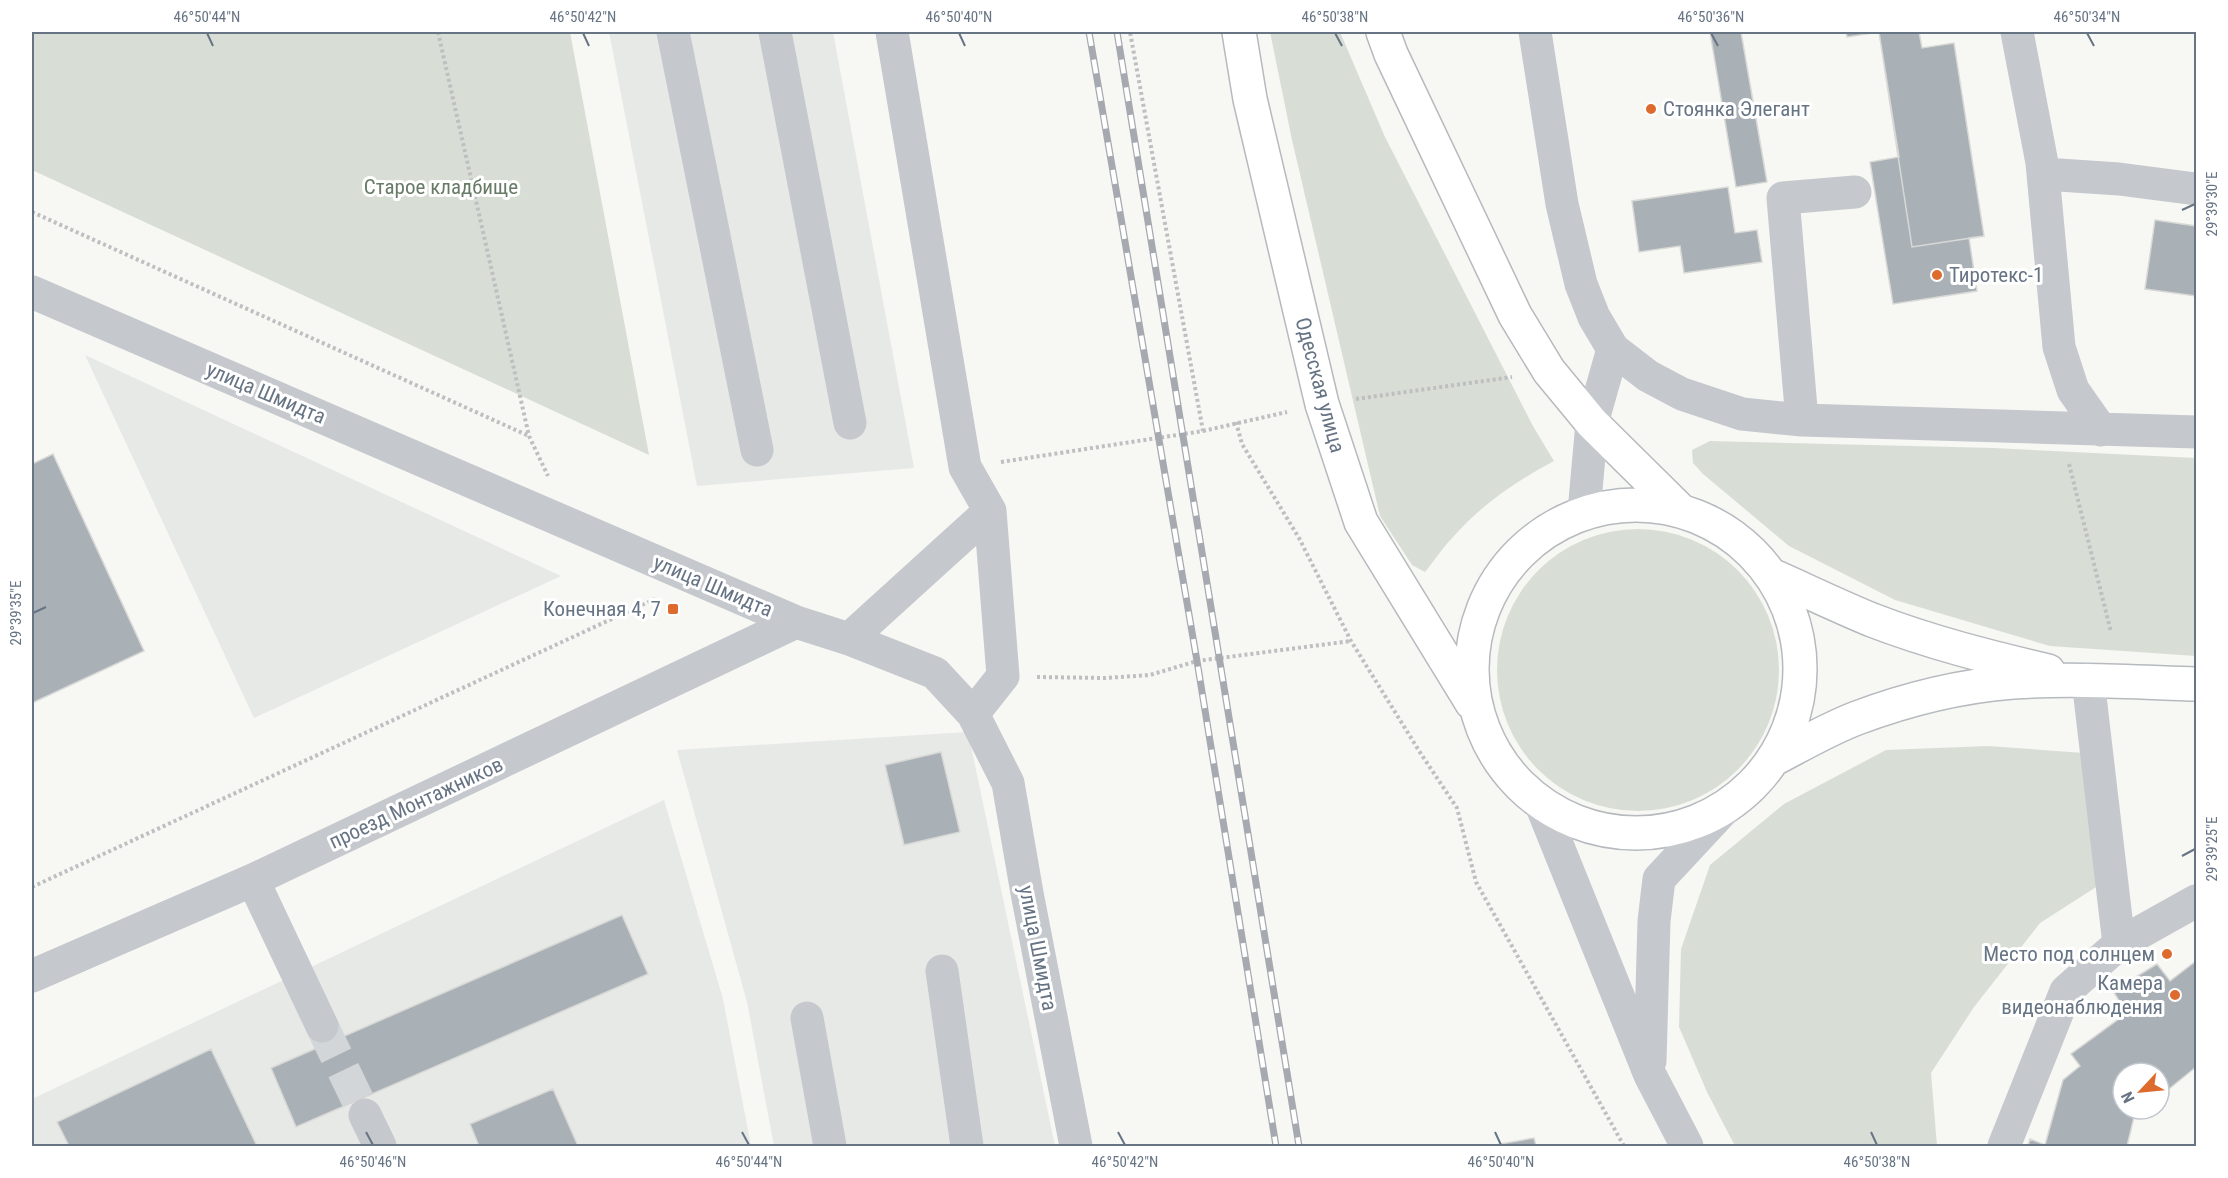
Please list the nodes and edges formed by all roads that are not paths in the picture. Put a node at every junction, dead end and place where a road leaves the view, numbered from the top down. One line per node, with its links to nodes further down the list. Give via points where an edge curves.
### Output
1 (673, 32): 18 (street)
2 (775, 32): 14 (street)
3 (892, 32): 20 (street, via 965,467)
4 (1239, 32): 27 (main road, Одесская улица, via 1250,99 1322,404 1361,522)
5 (1383, 32): 15 (main road, via 1515,315 1549,371)
6 (1535, 32): 12 (street, via 1562,204 1581,284)
7 (2017, 32): 8 (street)
8 (2044, 174): 9 (street); 16 (street, via 2059,348 2073,390)
9 (2196, 189)
10 (1855, 192): 13 (street, via 1783,198)
11 (32, 292): 23 (street, улица Шмидта)
12 (1613, 349): 13 (street, via 1682,394 1742,414); 15 (street)
13 (1802, 420): 16 (street)
14 (849, 423)
15 (1592, 423): 19 (main road); 21 (street)
16 (2101, 430): 17 (street)
17 (2196, 432)
18 (757, 450)
19 (1680, 510): 21 (main road, via 1632,504); 22 (main road, via 1731,535)
20 (990, 511): 24 (street); 28 (street, via 1003,676)
21 (1584, 512): 27 (main road, via 1540,535 1505,569 1481,612 1472,661)
22 (1771, 575): 25 (main road, via 1917,636); 29 (main road, via 1790,610 1799,647 1800,686 1792,724)
23 (796, 622): 24 (street, улица Шмидта); 32 (street, проезд Монтажников)
24 (849, 639): 28 (street, улица Шмидта, via 935,673)
25 (2088, 680): 26 (main road); 29 (main road, via 2011,682 1910,702 1856,718); 34 (street)
26 (2196, 684)
27 (1477, 710): 30 (main road, via 1500,761)
28 (973, 714): 44 (street, улица Шмидта, via 1008,783)
29 (1774, 759): 31 (main road, via 1753,785)
30 (1540, 802): 31 (main road, via 1584,825 1633,834 1682,827); 39 (street)
31 (1727, 806): 39 (street, via 1659,879 1654,921)
32 (252, 880): 36 (street, проезд Монтажников); 38 (street)
33 (2196, 901): 34 (street)
34 (2119, 944): 46 (street, via 2066,991)
35 (942, 972): 43 (street)
36 (32, 975)
37 (807, 1018): 42 (street)
38 (322, 1026)
39 (1650, 1075): 45 (street)
40 (365, 1115): 41 (street)
41 (380, 1146)
42 (830, 1146)
43 (967, 1146)
44 (1076, 1146)
45 (1688, 1146)
46 (2004, 1146)

